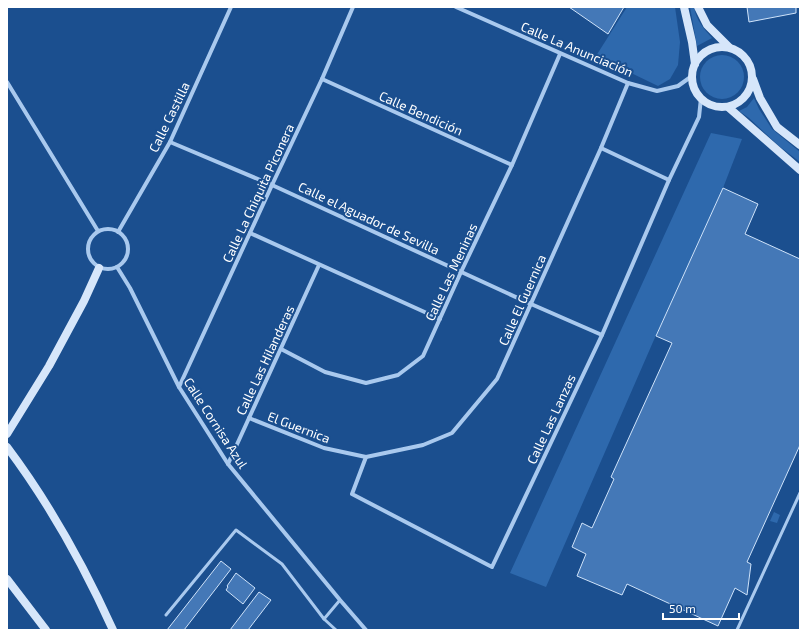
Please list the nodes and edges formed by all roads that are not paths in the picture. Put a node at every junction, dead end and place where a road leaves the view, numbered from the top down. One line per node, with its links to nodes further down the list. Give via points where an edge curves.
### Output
1 (231, 7): 16 (street, Calle Castilla)
2 (354, 7): 11 (street, Calle La Chiquita Piconera)
3 (456, 7): 7 (street, Calle La Anunciación)
4 (684, 7): 8 (main road)
5 (698, 7): 6 (main road, via 708,25)
6 (729, 47): 8 (main road, via 709,50 700,56); 10 (main road, via 746,58 751,67)
7 (560, 54): 13 (street, Calle La Anunciación); 19 (street, Calle Las Meninas)
8 (695, 64): 9 (main road)
9 (692, 76): 13 (street, Calle La Anunciación, via 678,86 658,91); 14 (main road, via 694,88)
10 (752, 77): 15 (main road, via 751,87 746,96); 17 (main road, via 760,98 777,127)
11 (322, 79): 19 (street, Calle Bendición); 22 (street, Calle La Chiquita Piconera)
12 (7, 82): 23 (street)
13 (628, 83): 18 (street, Calle El Guernica)
14 (701, 98): 15 (main road, via 709,104); 21 (street, Calle Las Lanzas, via 699,118)
15 (728, 107): 20 (main road)
16 (170, 142): 22 (street, Calle el Aguador de Sevilla); 24 (street, Calle Castilla)
17 (800, 145)
18 (601, 148): 21 (street); 30 (street, Calle El Guernica)
19 (512, 165): 29 (street, Calle Las Meninas)
20 (800, 170)
21 (669, 180): 32 (street, Calle Las Lanzas)
22 (272, 185): 25 (street, Calle La Chiquita Piconera); 29 (street, Calle el Aguador de Sevilla)
23 (98, 232): 24 (street, via 108,229); 28 (street, via 90,241 88,253)
24 (118, 232): 27 (street, via 126,240 128,252 122,264)
25 (250, 233): 26 (street); 34 (street, Calle La Chiquita Piconera)
26 (320, 265): 31 (street); 33 (street, Calle Las Hilanderas)
27 (117, 267): 28 (street, via 111,270); 34 (street, Calle Cornisa Azul)
28 (99, 268): 36 (main road, via 49,366)
29 (461, 272): 30 (street, Calle el Aguador de Sevilla); 31 (street, Calle Las Meninas)
30 (531, 304): 32 (street, Calle el Aguador de Sevilla); 38 (street, Calle El Guernica, via 497,379 452,433 423,445)
31 (440, 319): 33 (street, Calle Las Meninas, via 424,356 398,375 366,383 325,372)
32 (602, 335): 38 (street, Calle Las Lanzas, via 492,567 352,494)
33 (281, 349): 35 (street, Calle Las Hilanderas)
34 (179, 387): 39 (street, Calle Cornisa Azul)
35 (250, 418): 38 (street, El Guernica, via 324,448); 39 (street, Calle Las Hilanderas)
36 (7, 434)
37 (7, 447): 46 (main road, via 59,526 100,600)
38 (366, 457)
39 (228, 464): 42 (street, Calle Cornisa Azul)
40 (800, 493): 49 (lane)
41 (7, 579): 45 (main road)
42 (340, 600): 44 (lane); 48 (street, Calle Cornisa Azul)
43 (166, 615): 44 (lane, via 236,530 282,564)
44 (324, 619): 47 (lane)
45 (46, 630)
46 (113, 630)
47 (336, 630)
48 (366, 630)
49 (737, 630)

